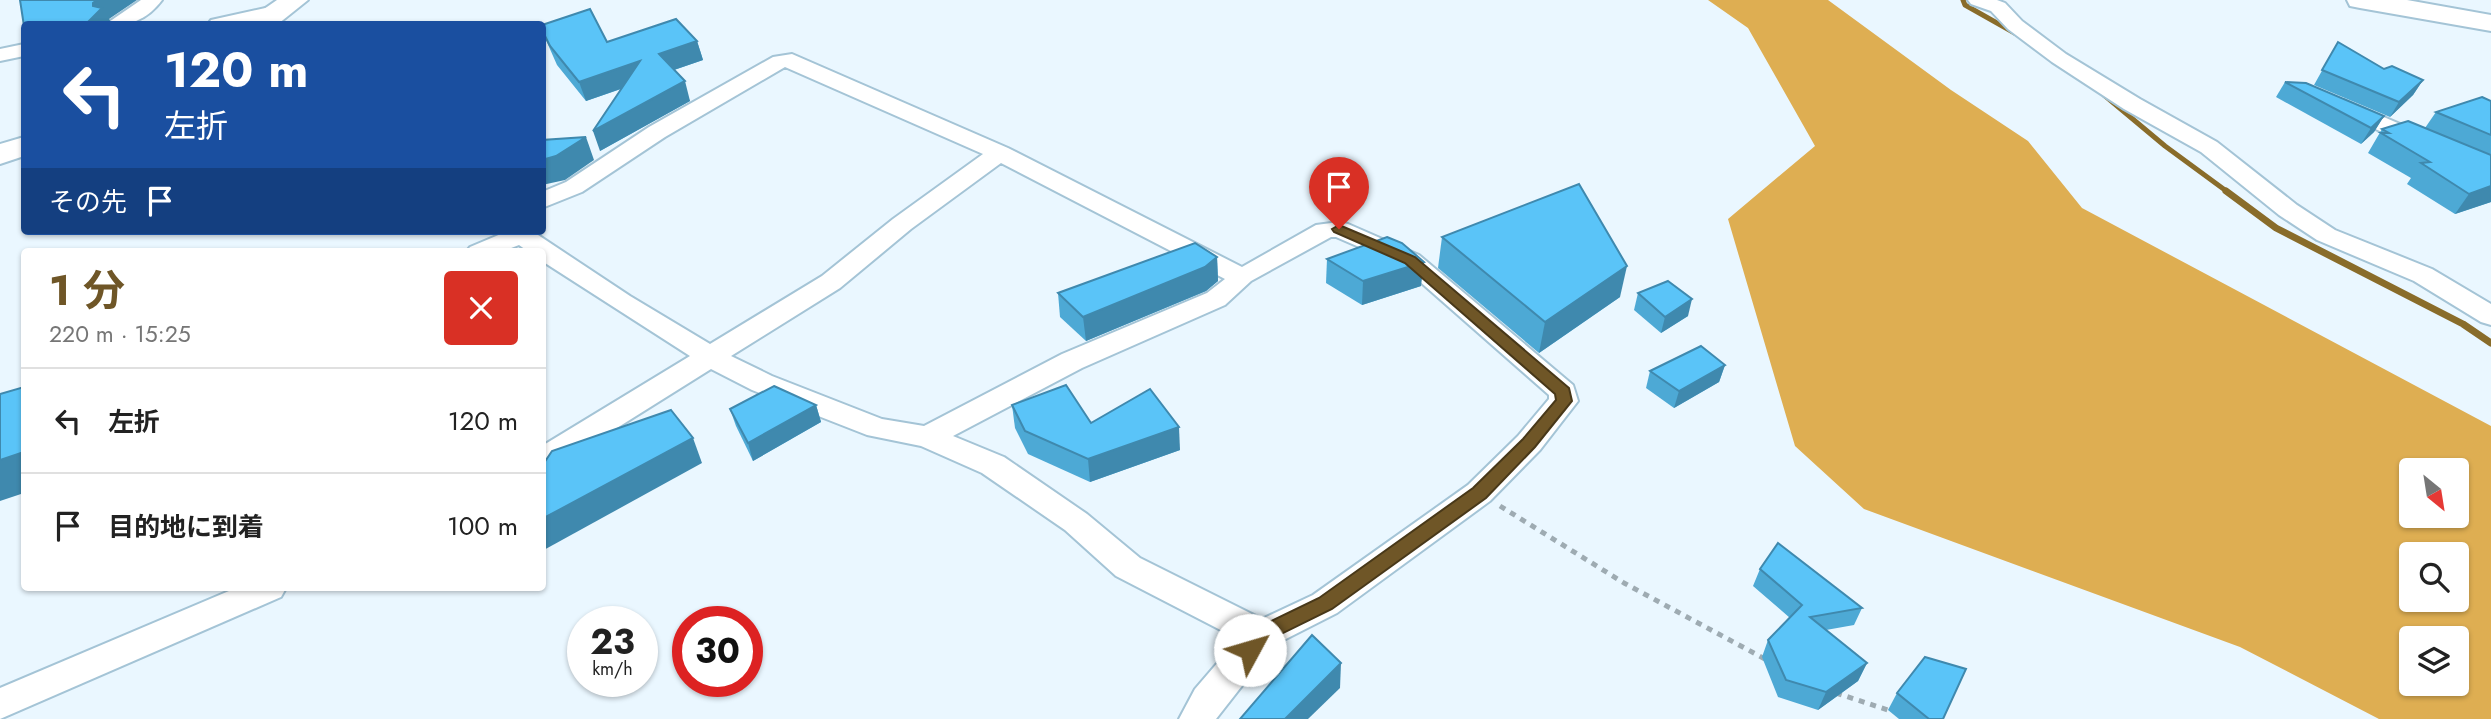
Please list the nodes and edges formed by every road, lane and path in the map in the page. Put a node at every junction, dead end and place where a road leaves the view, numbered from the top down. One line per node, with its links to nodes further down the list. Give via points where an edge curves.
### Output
1 (152, 0): 5 (street)
2 (2360, 0): 7 (main road)
3 (1991, 2): 22 (street, via 2059,58 2209,147 2326,235 2423,275)
4 (278, 12): 6 (street)
5 (122, 21)
6 (233, 21)
7 (2491, 23)
8 (21, 51): 9 (street)
9 (0, 55)
10 (2321, 97): 14 (street)
11 (21, 147): 13 (main road)
12 (1000, 153): 15 (street, via 792,60 780,61 657,132 574,187); 21 (street); 23 (street, via 831,282)
13 (0, 154)
14 (2491, 172)
15 (546, 199)
16 (517, 235): 18 (street)
17 (524, 235): 19 (street)
18 (489, 248)
19 (543, 248)
20 (546, 250): 23 (street)
21 (1239, 276): 24 (street, via 1238,282 1216,299 1072,361); 26 (street, via 1325,230 1339,229 1410,260 1563,392 1564,401)
22 (2491, 316)
23 (709, 356): 24 (street, via 762,383 877,428); 25 (street)
24 (927, 437): 28 (street, via 993,465 1023,484 1128,567)
25 (546, 458)
26 (1479, 493): 28 (street, via 1325,604); 29 (path, via 1624,583)
27 (262, 591): 31 (street)
28 (1262, 635): 33 (street)
29 (1771, 662)
30 (1824, 688): 32 (path)
31 (0, 704)
32 (1898, 713)
33 (1197, 719)

